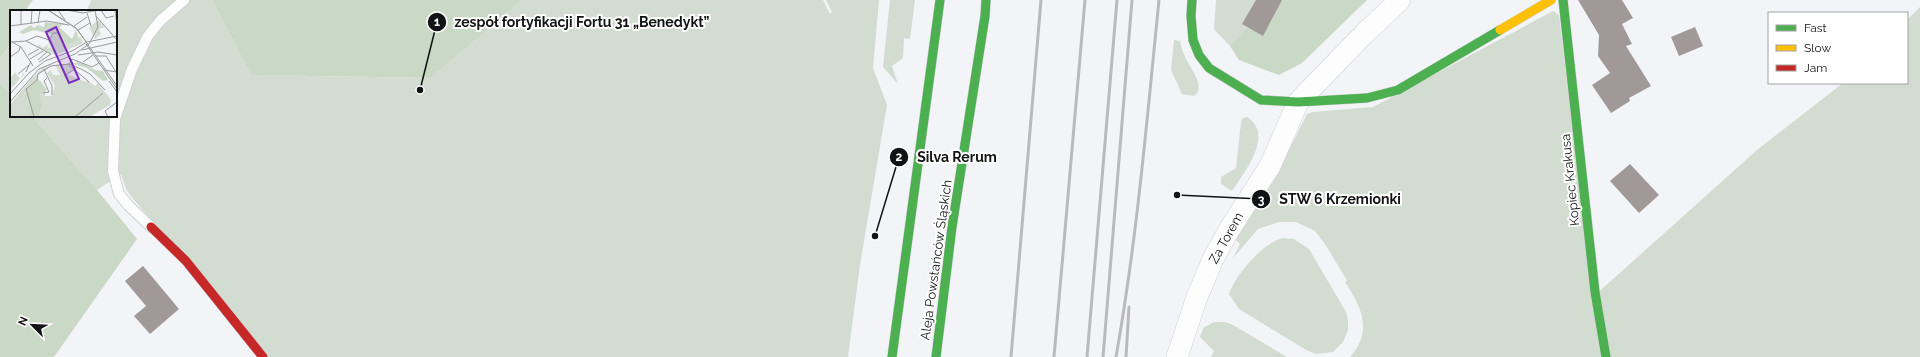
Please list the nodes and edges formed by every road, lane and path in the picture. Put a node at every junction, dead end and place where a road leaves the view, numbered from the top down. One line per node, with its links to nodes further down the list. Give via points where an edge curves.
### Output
1 (184, 0): 9 (lane, via 160,21 148,36 132,70)
2 (940, 0): 13 (street)
3 (986, 0): 14 (street, Aleja Powstańców Śląskich, via 952,227)
4 (1192, 0): 8 (street, via 1193,40 1199,55 1209,68 1261,100)
5 (1400, 0): 8 (street)
6 (1551, 0): 8 (street, via 1398,90 1367,98)
7 (1563, 0): 16 (street, Kopiec Krakusa, via 1596,292)
8 (1298, 102): 15 (street, Za Torem, via 1270,166 1213,259)
9 (117, 113)
10 (116, 117): 11 (lane, via 113,171 119,194)
11 (151, 227): 12 (street, via 186,261)
12 (263, 357)
13 (892, 357)
14 (936, 357)
15 (1177, 357)
16 (1606, 357)

